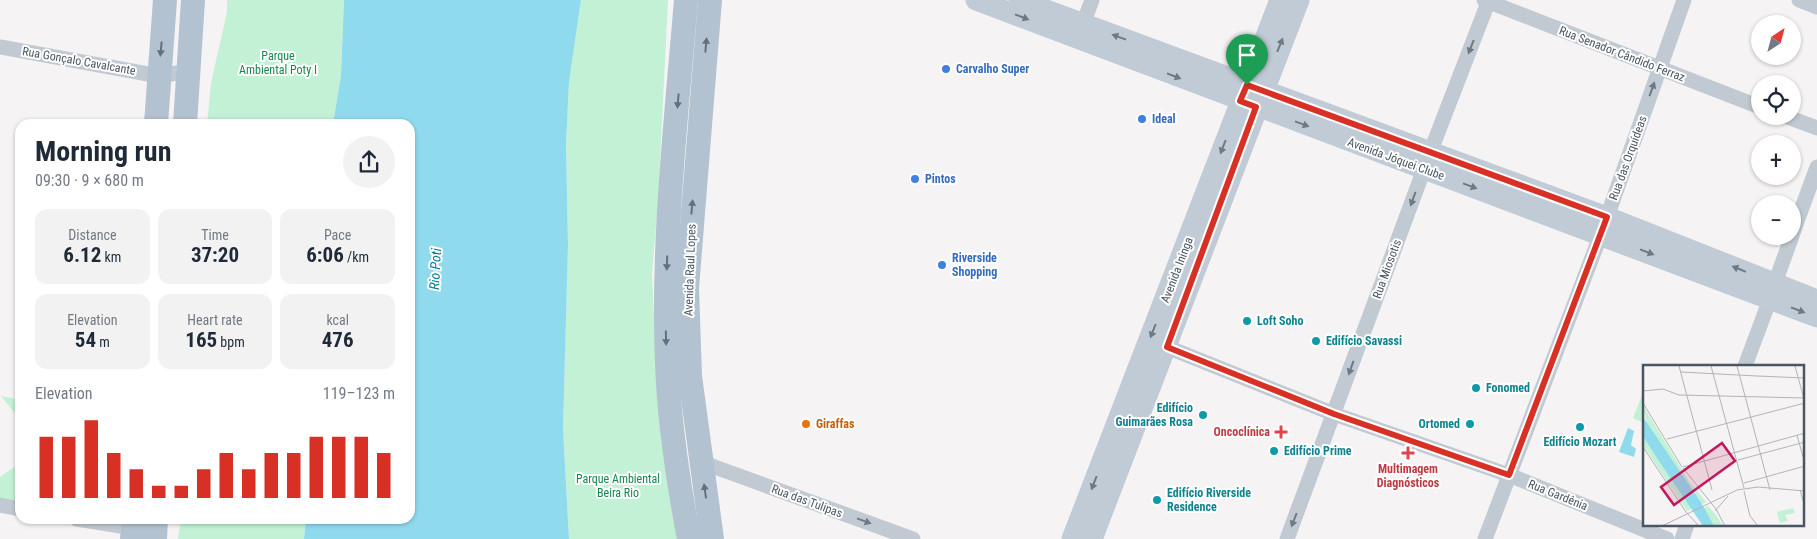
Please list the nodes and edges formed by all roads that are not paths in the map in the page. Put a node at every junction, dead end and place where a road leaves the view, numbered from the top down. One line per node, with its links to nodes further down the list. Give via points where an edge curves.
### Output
1 (165, 0): 18 (main road, one-way to 18)
2 (193, 0): 17 (main road)
3 (686, 0): 45 (main road, Avenida Raul Lopes, one-way to 45, via 668,217 666,290 667,364 678,486)
4 (710, 0): 36 (main road, Avenida Raul Lopes, one-way to 4, via 690,376 687,288)
5 (976, 0): 19 (main road, Avenida Jóquei Clube, one-way to 19)
6 (1019, 0): 14 (main road, Avenida Jóquei Clube)
7 (1092, 0): 14 (street)
8 (1280, 0): 19 (main road, Avenida Ininga)
9 (1298, 0): 19 (main road, Avenida Ininga, one-way to 9)
10 (1684, 0): 16 (street, Rua das Orquídeas)
11 (1799, 0): 13 (street)
12 (1487, 1): 16 (street, Rua Senador Cândido Ferraz); 25 (street, Rua Miosotis, one-way to 25)
13 (1817, 7)
14 (1083, 24): 19 (main road, Avenida Jóquei Clube, one-way to 14)
15 (0, 47): 18 (street, Rua Gonçalo Cavalcante)
16 (1659, 70): 20 (street, Rua Senador Cândido Ferraz); 28 (street, Rua das Orquídeas, one-way to 16)
17 (189, 71): 18 (street, Rua Gonçalo Cavalcante); 22 (main road)
18 (159, 76): 21 (main road)
19 (1251, 96): 25 (main road, Avenida Jóquei Clube); 33 (main road, Avenida Ininga); 48 (main road, Avenida Ininga, one-way to 48)
20 (1751, 104)
21 (156, 119)
22 (185, 119)
23 (1801, 122): 24 (street)
24 (1817, 128)
25 (1427, 161): 28 (main road, Avenida Jóquei Clube); 35 (street, Rua Miosotis, one-way to 35)
26 (1817, 167): 27 (street)
27 (1801, 211)
28 (1604, 226): 30 (main road, Avenida Jóquei Clube); 37 (street, Rua das Orquídeas)
29 (1789, 245): 30 (street)
30 (1772, 291): 31 (main road, Avenida Jóquei Clube); 32 (main road, Avenida Jóquei Clube, one-way to 32); 34 (street)
31 (1817, 300)
32 (1817, 317)
33 (1167, 347): 35 (street, Rua Gardênia); 49 (main road, Avenida Ininga)
34 (1745, 365)
35 (1334, 414): 37 (street, Rua Gardênia); 50 (street, Rua Miosotis, one-way to 50)
36 (701, 462): 46 (main road, Avenida Raul Lopes, one-way to 36); 47 (street, Rua das Tulipas, one-way to 47)
37 (1509, 475): 51 (street, Rua das Orquídeas); 52 (street, Rua Gardênia)
38 (0, 506): 39 (street)
39 (15, 508)
40 (105, 524): 43 (street)
41 (156, 524): 44 (main road)
42 (1687, 526): 53 (street)
43 (133, 529)
44 (155, 539)
45 (689, 539)
46 (712, 539)
47 (913, 539)
48 (1072, 539)
49 (1092, 539)
50 (1287, 539)
51 (1485, 539)
52 (1668, 539)
53 (1682, 539)

